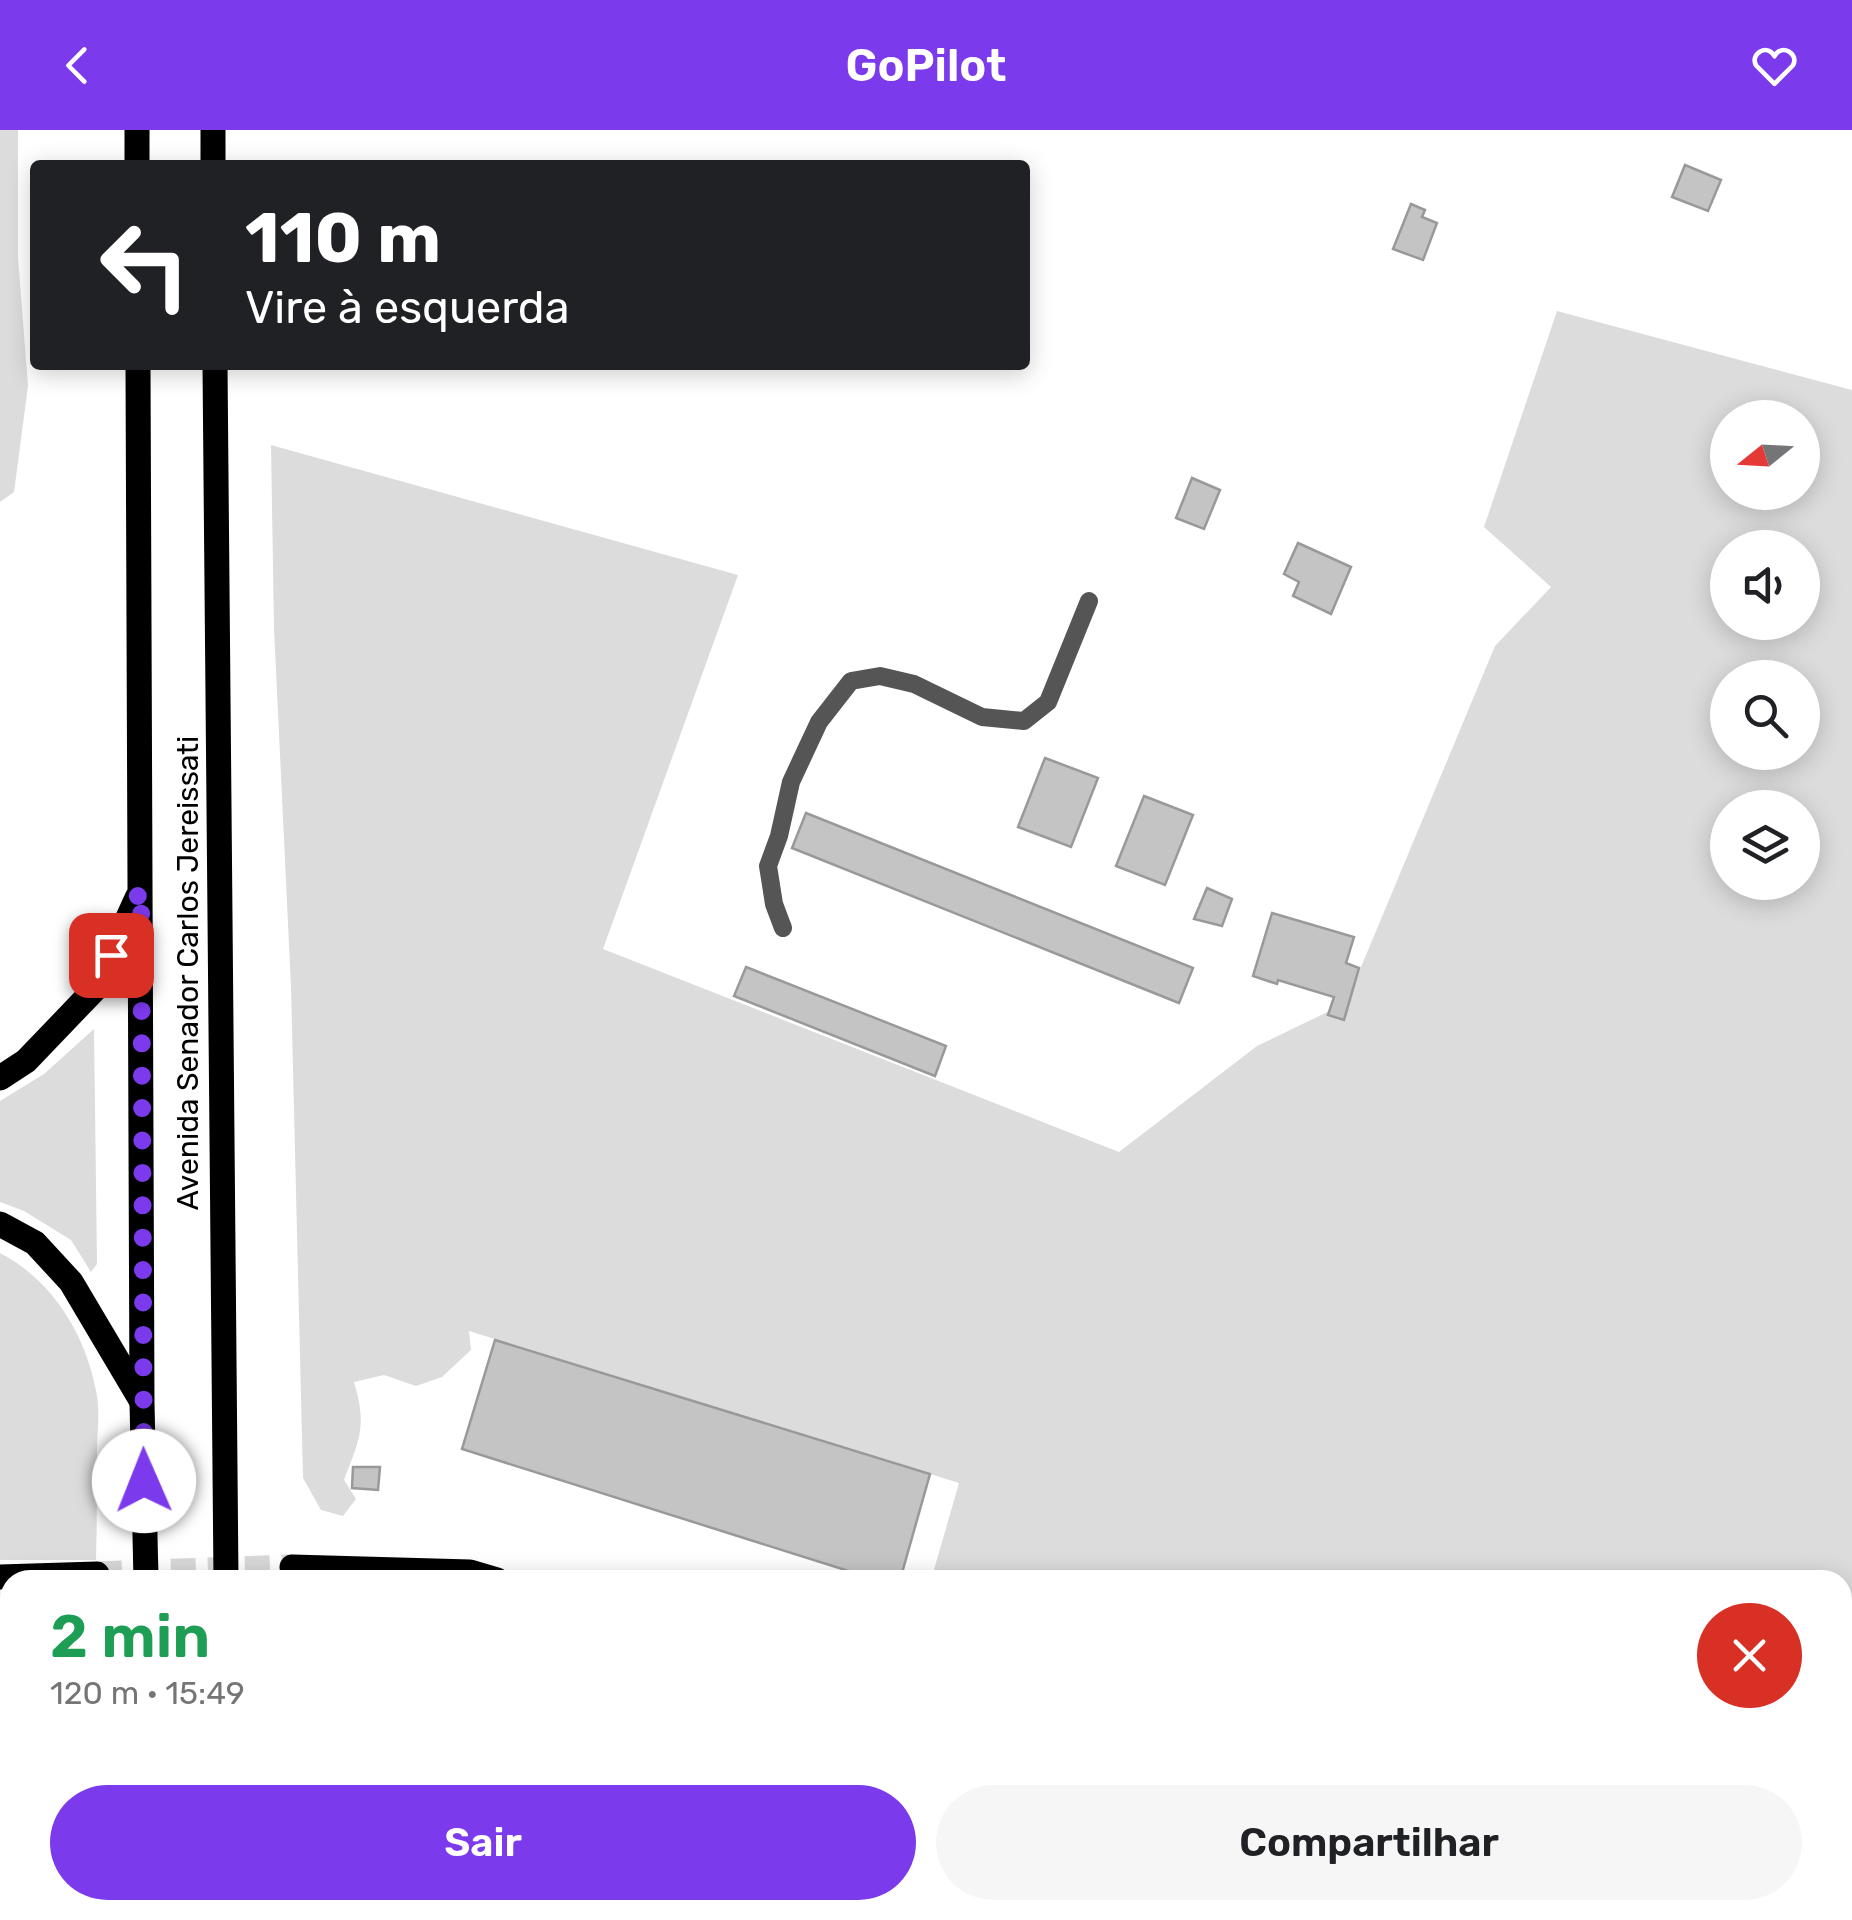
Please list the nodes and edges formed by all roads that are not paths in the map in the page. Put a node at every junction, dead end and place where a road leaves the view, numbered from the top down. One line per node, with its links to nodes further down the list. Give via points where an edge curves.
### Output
1 (136, 130): 3 (main road)
2 (213, 130): 4 (main road)
3 (137, 160)
4 (214, 160)
5 (138, 370): 8 (main road, Avenida Senador Carlos Jereissati)
6 (215, 370): 14 (main road, Avenida Senador Carlos Jereissati)
7 (1089, 601): 9 (lane, via 1048,702 1024,722 982,717 914,684 880,676 851,680 819,722 791,782 768,866)
8 (141, 889): 10 (main road, via 96,988 26,1061); 12 (main road, Avenida Senador Carlos Jereissati)
9 (783, 928)
10 (0, 1078)
11 (0, 1224): 12 (main road, via 35,1243 70,1282)
12 (142, 1403): 15 (main road, Avenida Senador Carlos Jereissati)
13 (292, 1567): 16 (main road)
14 (225, 1568)
15 (146, 1570)
16 (399, 1570)

